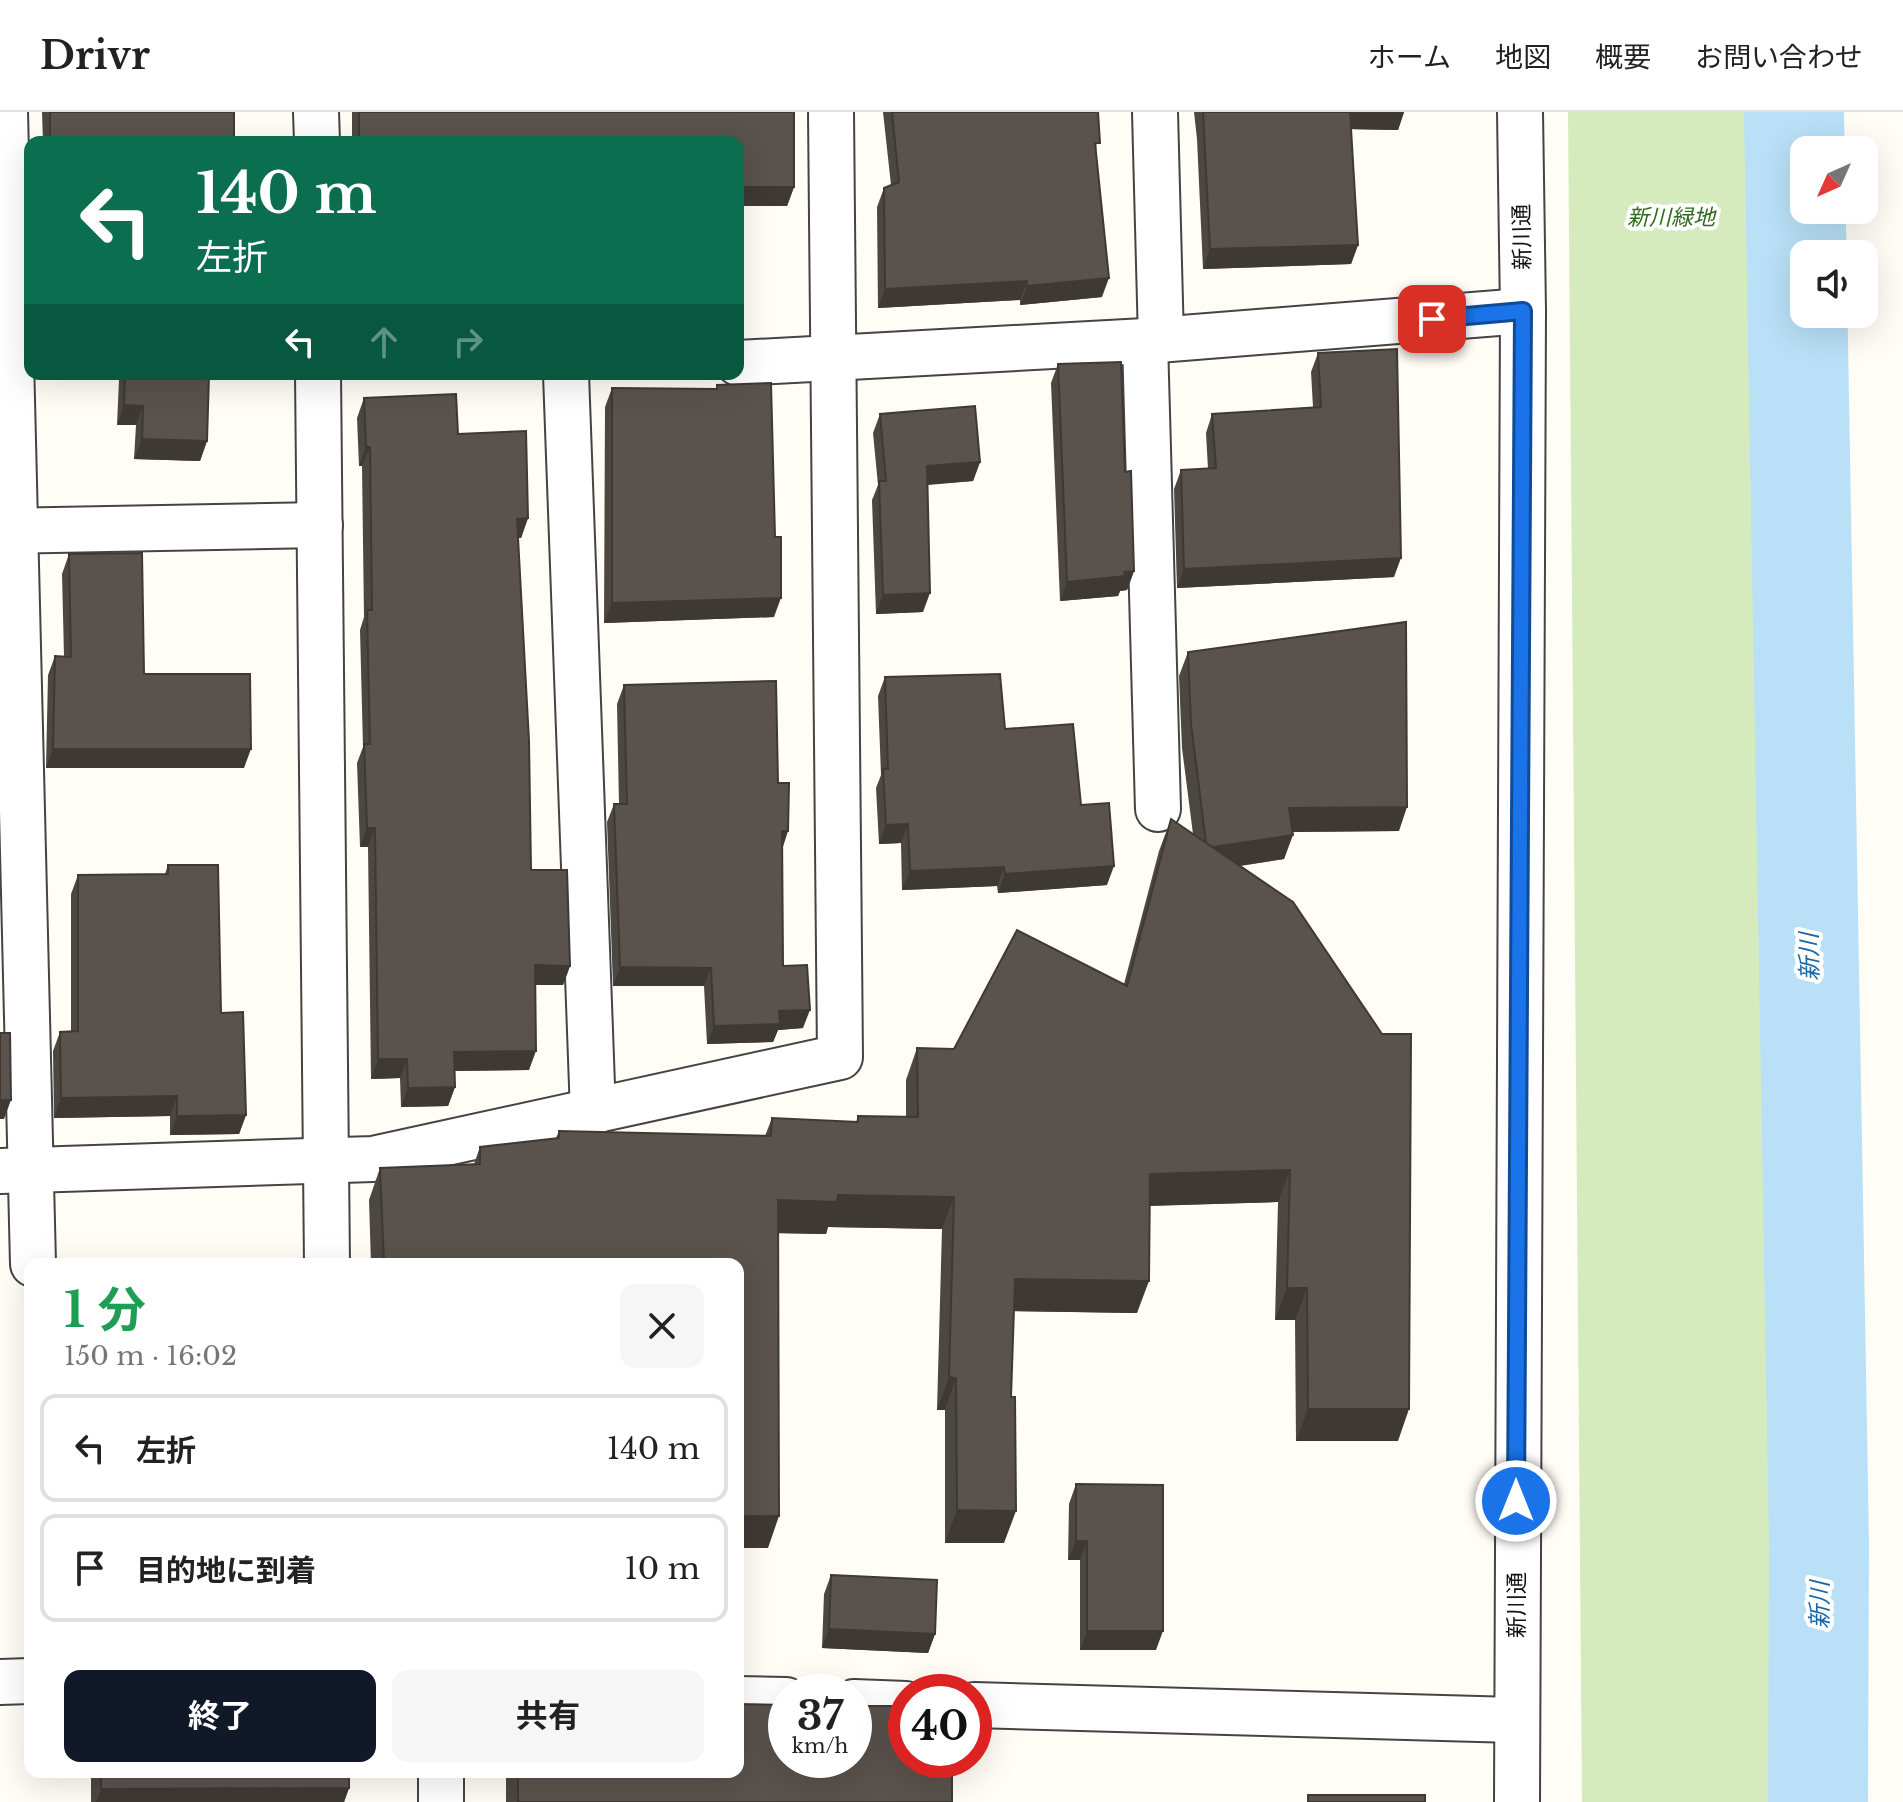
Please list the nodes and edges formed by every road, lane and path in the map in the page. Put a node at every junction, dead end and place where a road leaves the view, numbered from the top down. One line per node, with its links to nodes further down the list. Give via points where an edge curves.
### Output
1 (5, 112): 14 (street)
2 (316, 112): 6 (street)
3 (831, 112): 9 (street)
4 (1155, 112): 8 (street)
5 (1520, 112): 7 (street, 新川通)
6 (317, 136)
7 (1523, 311): 8 (street); 26 (street, 新川通)
8 (1153, 341): 9 (street); 15 (street)
9 (836, 359): 10 (street); 16 (street, via 840,1057)
10 (744, 363)
11 (318, 380): 13 (street)
12 (566, 380): 16 (street)
13 (320, 525): 14 (street); 17 (street)
14 (8, 530): 18 (street)
15 (1158, 809)
16 (593, 1113): 17 (street, via 373,1159)
17 (326, 1162): 18 (street); 20 (street)
18 (15, 1171): 19 (street)
19 (32, 1258)
20 (327, 1258)
21 (24, 1681): 22 (street)
22 (0, 1682)
23 (744, 1699): 24 (street)
24 (768, 1700)
25 (992, 1705): 26 (street)
26 (1515, 1720): 29 (street, 新川通)
27 (441, 1778): 28 (street)
28 (441, 1802)
29 (1517, 1802)

